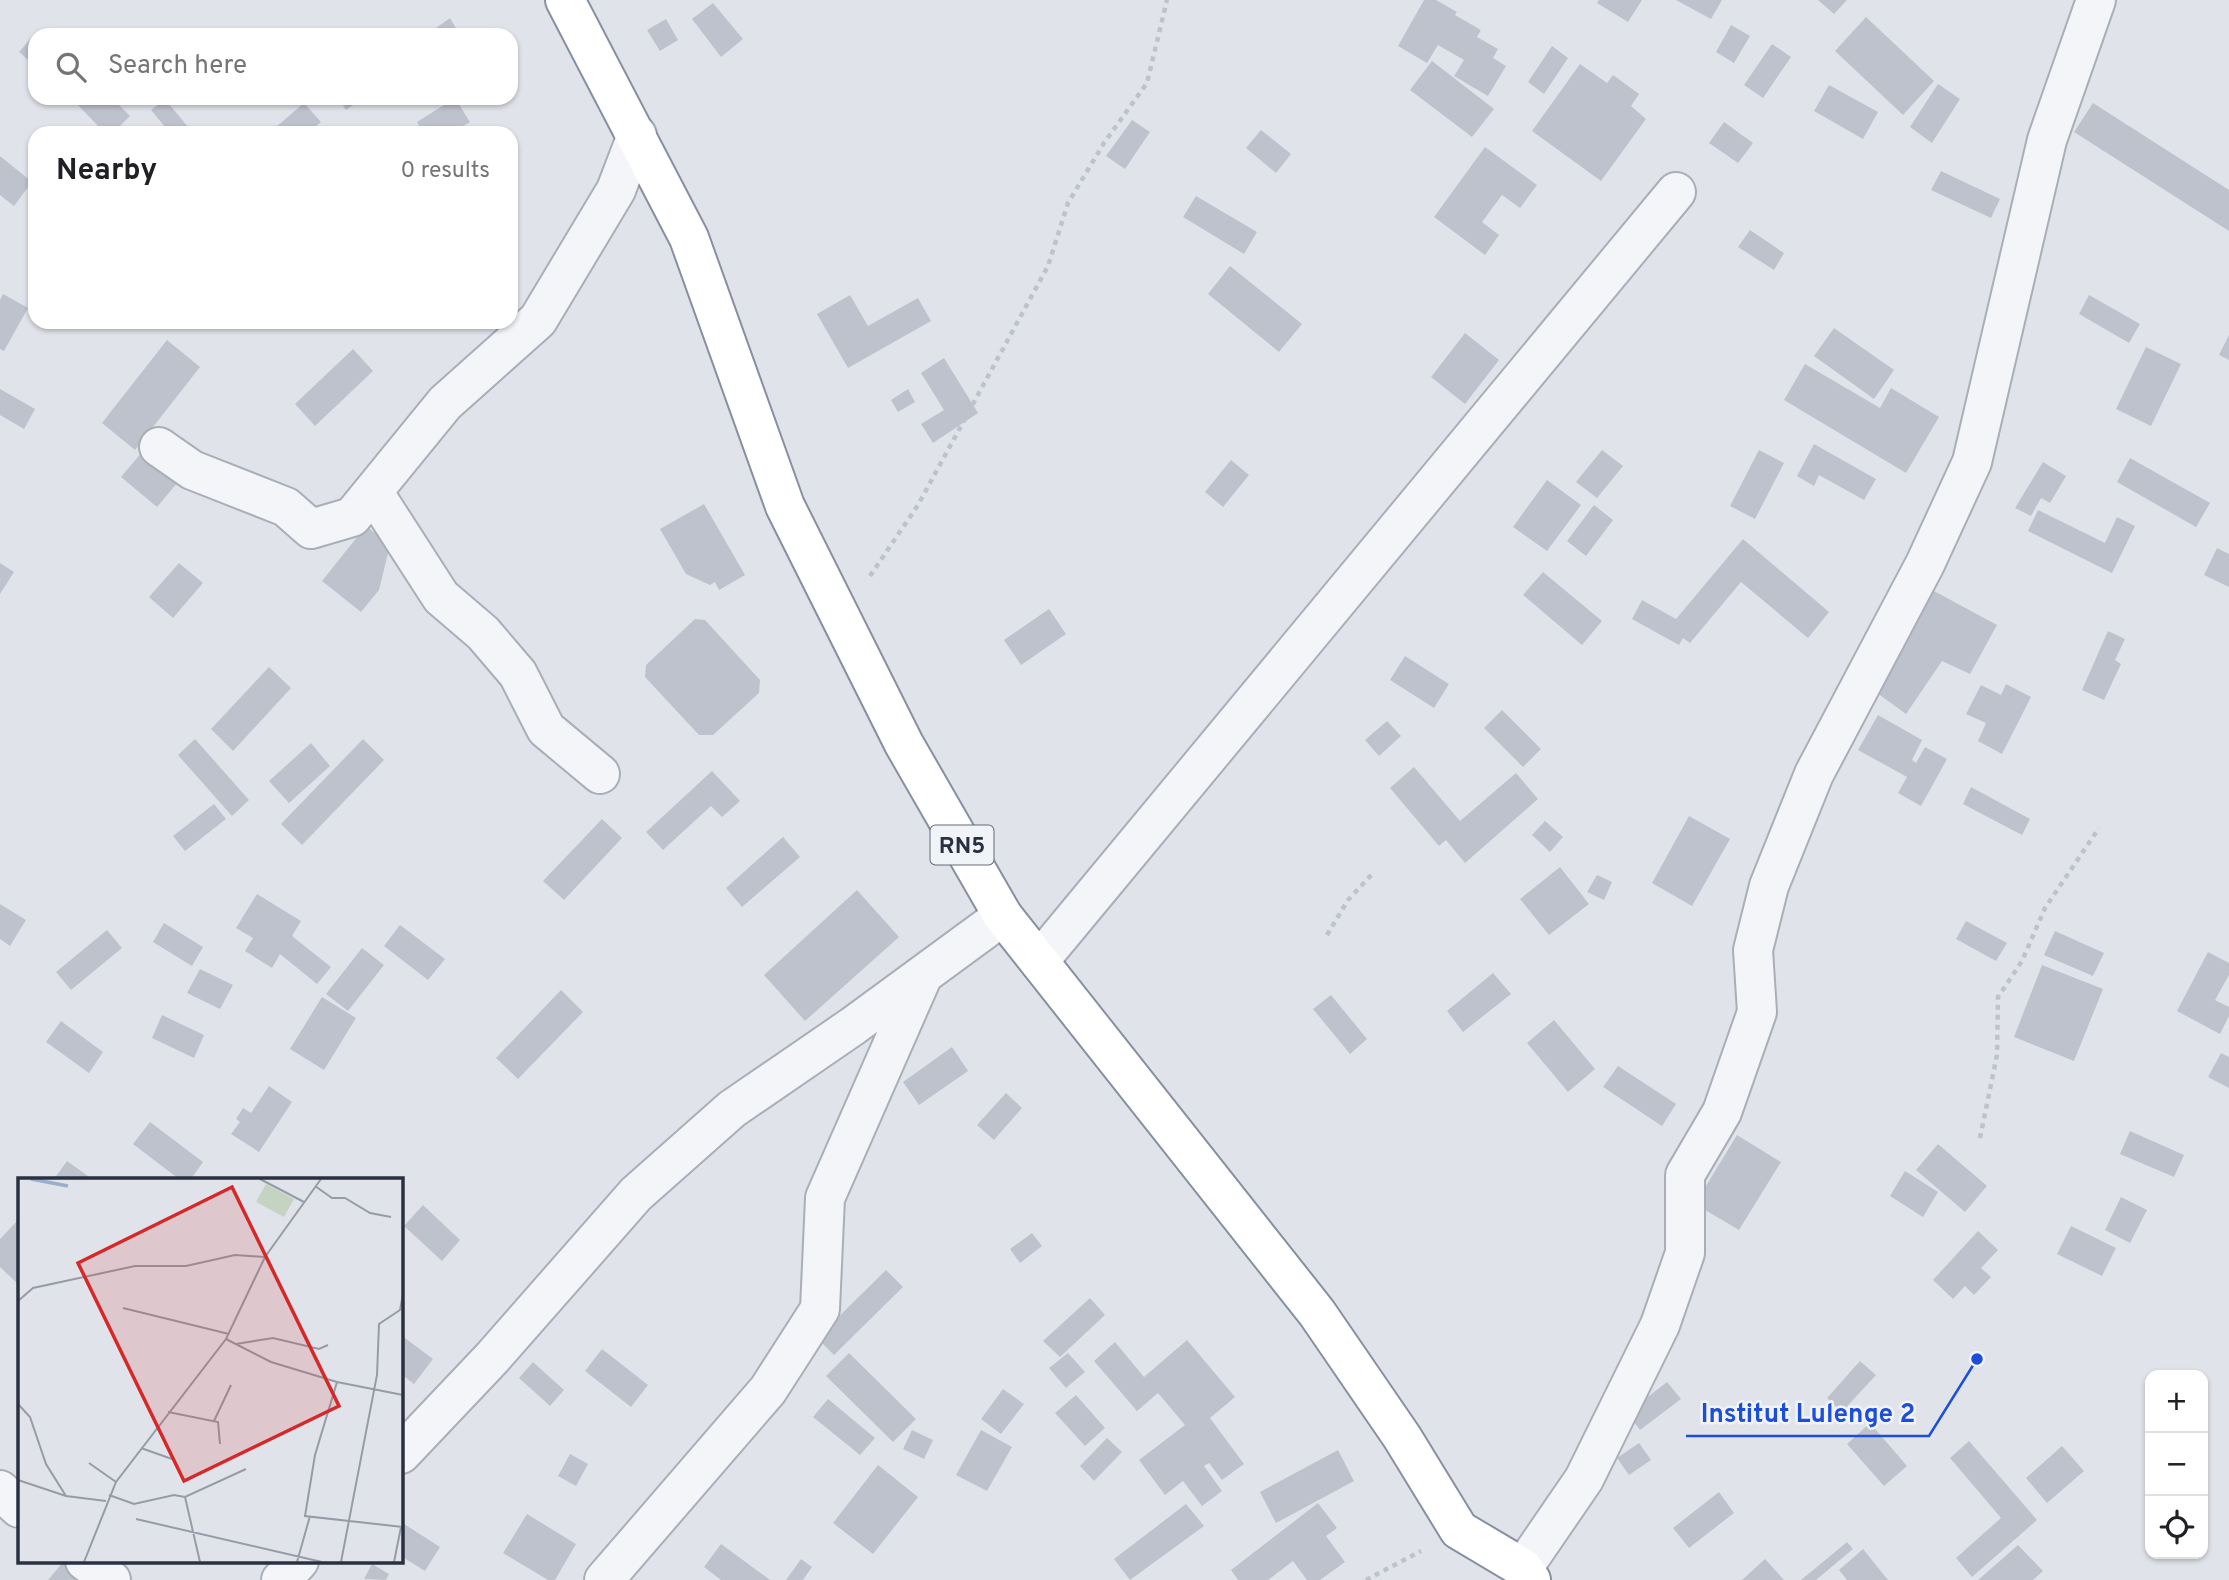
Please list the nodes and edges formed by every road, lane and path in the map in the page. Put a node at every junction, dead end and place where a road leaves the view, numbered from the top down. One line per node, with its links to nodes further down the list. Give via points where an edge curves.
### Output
1 (565, 0): 4 (highway, RN5)
2 (1167, 0): 8 (path, via 1147,83 1068,203 1048,266 918,505 875,572)
3 (2096, 0): 23 (street, via 2047,140 1972,462 1925,565 1814,774 1769,886 1753,950 1757,1012 1722,1112 1685,1175 1685,1253 1660,1325 1584,1479)
4 (637, 135): 7 (street, via 616,190 538,320 445,403); 8 (highway, RN5, via 688,238 785,506)
5 (1676, 191): 14 (street)
6 (159, 447): 7 (street, via 192,470 286,507 311,529 352,517)
7 (374, 493): 9 (street, via 441,597 483,633 518,674 546,729)
8 (835, 607): 12 (highway, RN5, via 904,744)
9 (600, 774)
10 (2099, 828): 16 (path, via 2045,908 2022,961 1998,997 1997,1055)
11 (1374, 872): 13 (path, via 1348,900)
12 (1003, 916): 14 (highway, RN5); 15 (street)
13 (1326, 935)
14 (1039, 961): 20 (highway, RN5, via 1317,1313)
15 (923, 975): 17 (street, via 732,1109 636,1194); 26 (street, via 825,1198 820,1308 768,1391)
16 (1980, 1138)
17 (402, 1453)
18 (0, 1490): 19 (street)
19 (18, 1507)
20 (1459, 1530): 23 (highway, RN5); 27 (path)
21 (86, 1562): 24 (street)
22 (298, 1562): 25 (street)
23 (1527, 1574)
24 (111, 1580)
25 (281, 1580)
26 (604, 1580)
27 (1366, 1580)

